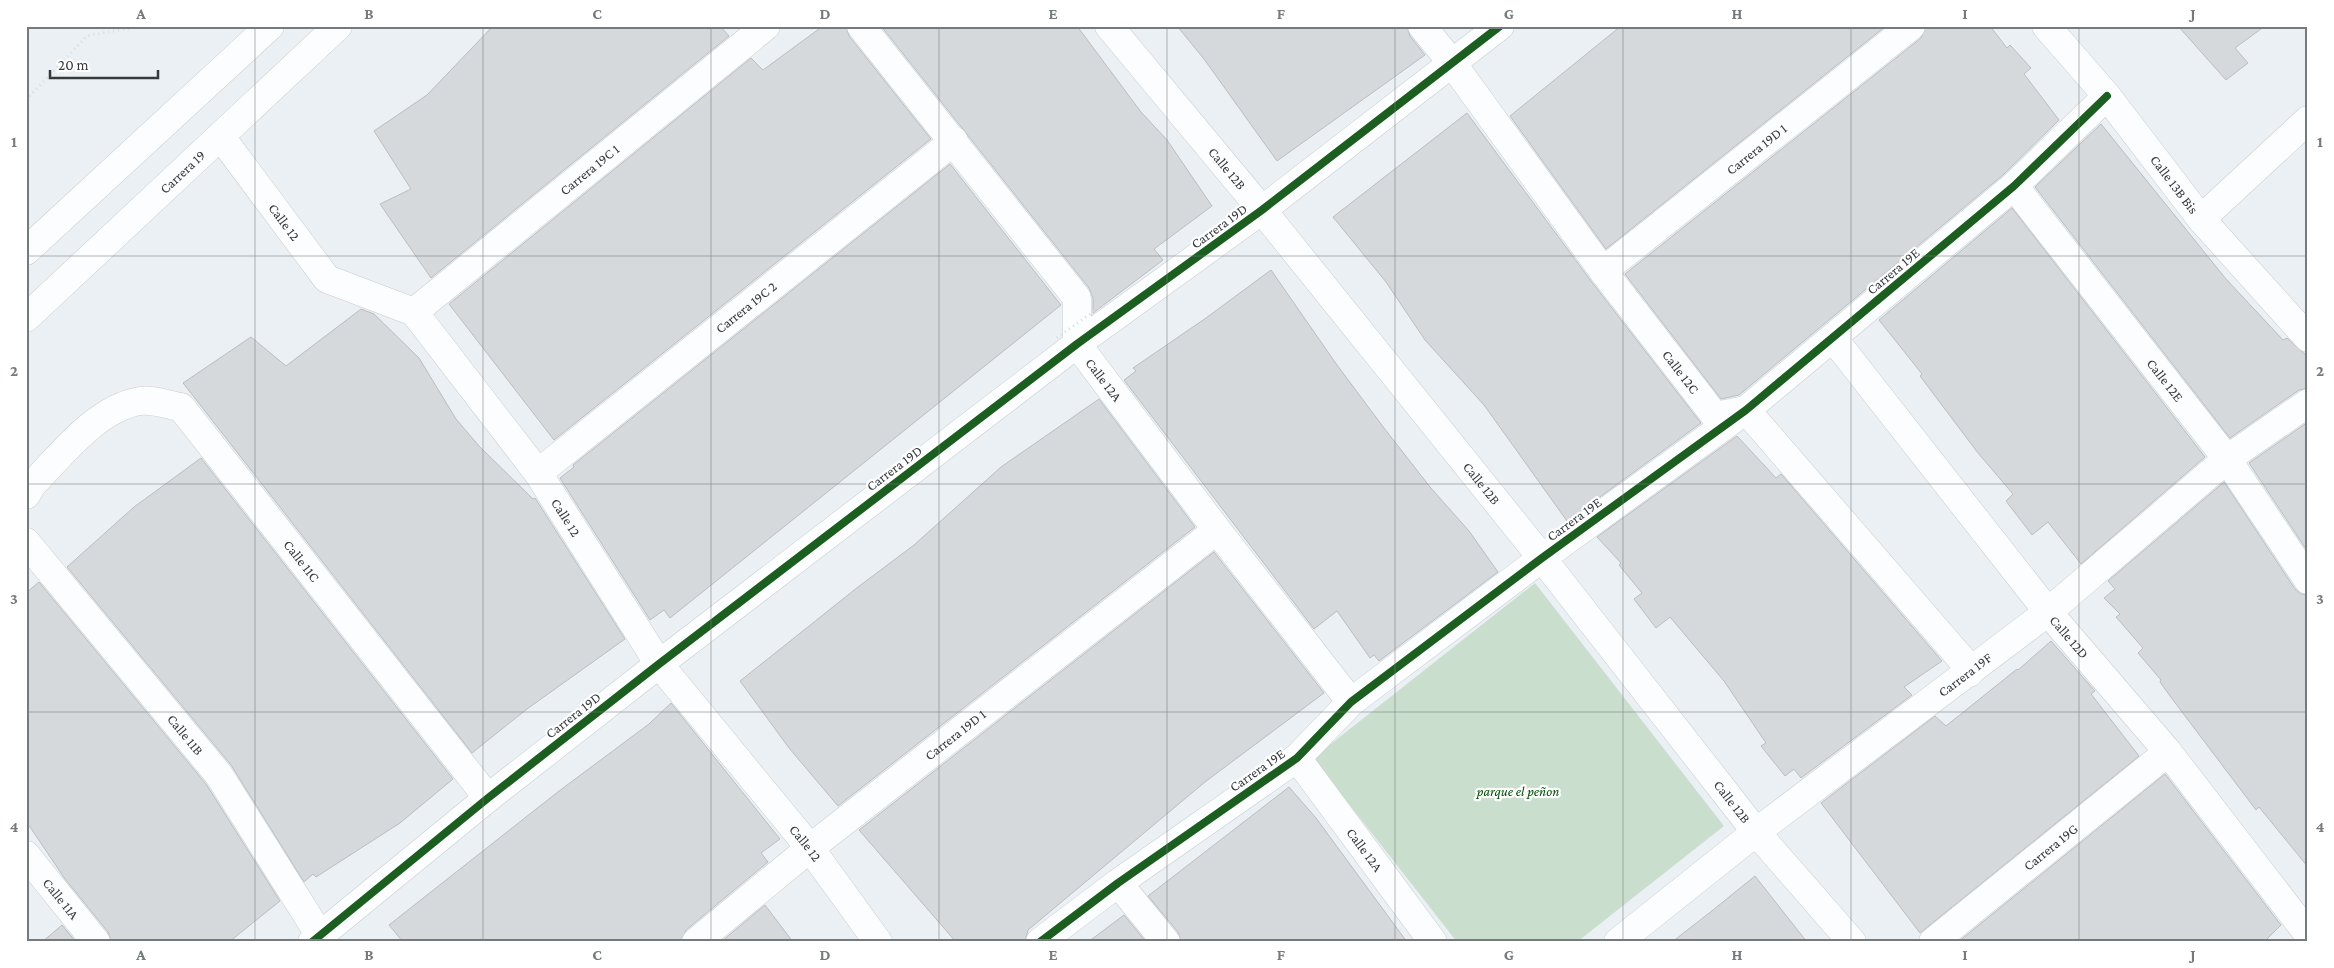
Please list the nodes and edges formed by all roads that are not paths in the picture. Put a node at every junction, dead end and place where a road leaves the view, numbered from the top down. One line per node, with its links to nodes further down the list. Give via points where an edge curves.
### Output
1 (270, 26): 18 (street)
2 (338, 26): 13 (street, Carrera 19)
3 (766, 26): 20 (street, Carrera 19C 1)
4 (861, 26): 14 (street, Calle 12A)
5 (1109, 26): 16 (street, Calle 12B)
6 (1422, 26): 10 (street, Calle 12C)
7 (1500, 26): 10 (street, Carrera 19D)
8 (1911, 26): 19 (street, Carrera 19D 1)
9 (2046, 26): 11 (street, Calle 13B Bis)
10 (1452, 63): 16 (street, Carrera 19D); 19 (street, Calle 12C)
11 (2107, 96): 15 (street, Carrera 19E); 17 (street, Calle 13B Bis)
12 (2308, 120): 17 (street)
13 (221, 137): 20 (street, Calle 12, via 327,279); 21 (street, Carrera 19)
14 (954, 141): 24 (street, Calle 12A, via 1077,298); 28 (street, Carrera 19C 2)
15 (2014, 186): 22 (street, Carrera 19E); 27 (street, Calle 12E)
16 (1262, 210): 24 (street, Carrera 19D); 32 (street, Calle 12B)
17 (2201, 219): 23 (street, Calle 13B Bis)
18 (26, 251)
19 (1603, 271): 26 (street, Calle 12C, via 1714,416)
20 (414, 312): 28 (street, Calle 12)
21 (26, 318)
22 (1833, 338): 26 (street, Carrera 19E); 34 (street, Calle 12D)
23 (2308, 338)
24 (1067, 341): 30 (street, Calle 12A); 35 (street, Carrera 19D)
25 (2308, 404): 27 (street, Carrera 19F)
26 (1746, 410): 32 (street, Carrera 19E); 36 (street, via 1964,662)
27 (2228, 459): 33 (street, Calle 12E); 34 (street, Carrera 19F)
28 (538, 472): 35 (street, Calle 12)
29 (26, 495): 40 (street, Calle 11C, via 83,432 103,415 140,401 181,407)
30 (1217, 530): 37 (street, Calle 12A); 42 (street, Carrera 19D 1)
31 (26, 542): 46 (street, Calle 11B, via 219,775)
32 (1542, 558): 37 (street, Carrera 19E); 41 (street, Calle 12B)
33 (2308, 580)
34 (2048, 612): 36 (street, Carrera 19F); 38 (street, Calle 12D)
35 (659, 664): 40 (street, Carrera 19D); 42 (street, Calle 12)
36 (1969, 673): 41 (street, Carrera 19F)
37 (1351, 702): 39 (street, Carrera 19E)
38 (2168, 752): 45 (street, Calle 12D); 55 (street, Carrera 19G)
39 (1297, 758): 44 (street, Carrera 19E); 52 (street, Calle 12A)
40 (488, 798): 46 (street, Carrera 19D)
41 (1756, 832): 53 (street, Carrera 19F); 54 (street, Calle 12B)
42 (810, 848): 48 (street, Carrera 19D 1); 49 (street, Calle 12)
43 (26, 855): 47 (street, Calle 11A)
44 (1118, 883): 50 (street, Carrera 19E); 51 (street)
45 (2308, 934)
46 (319, 939)
47 (96, 942)
48 (696, 942)
49 (878, 942)
50 (1040, 942)
51 (1166, 942)
52 (1433, 942)
53 (1618, 942)
54 (1852, 942)
55 (1933, 942)

